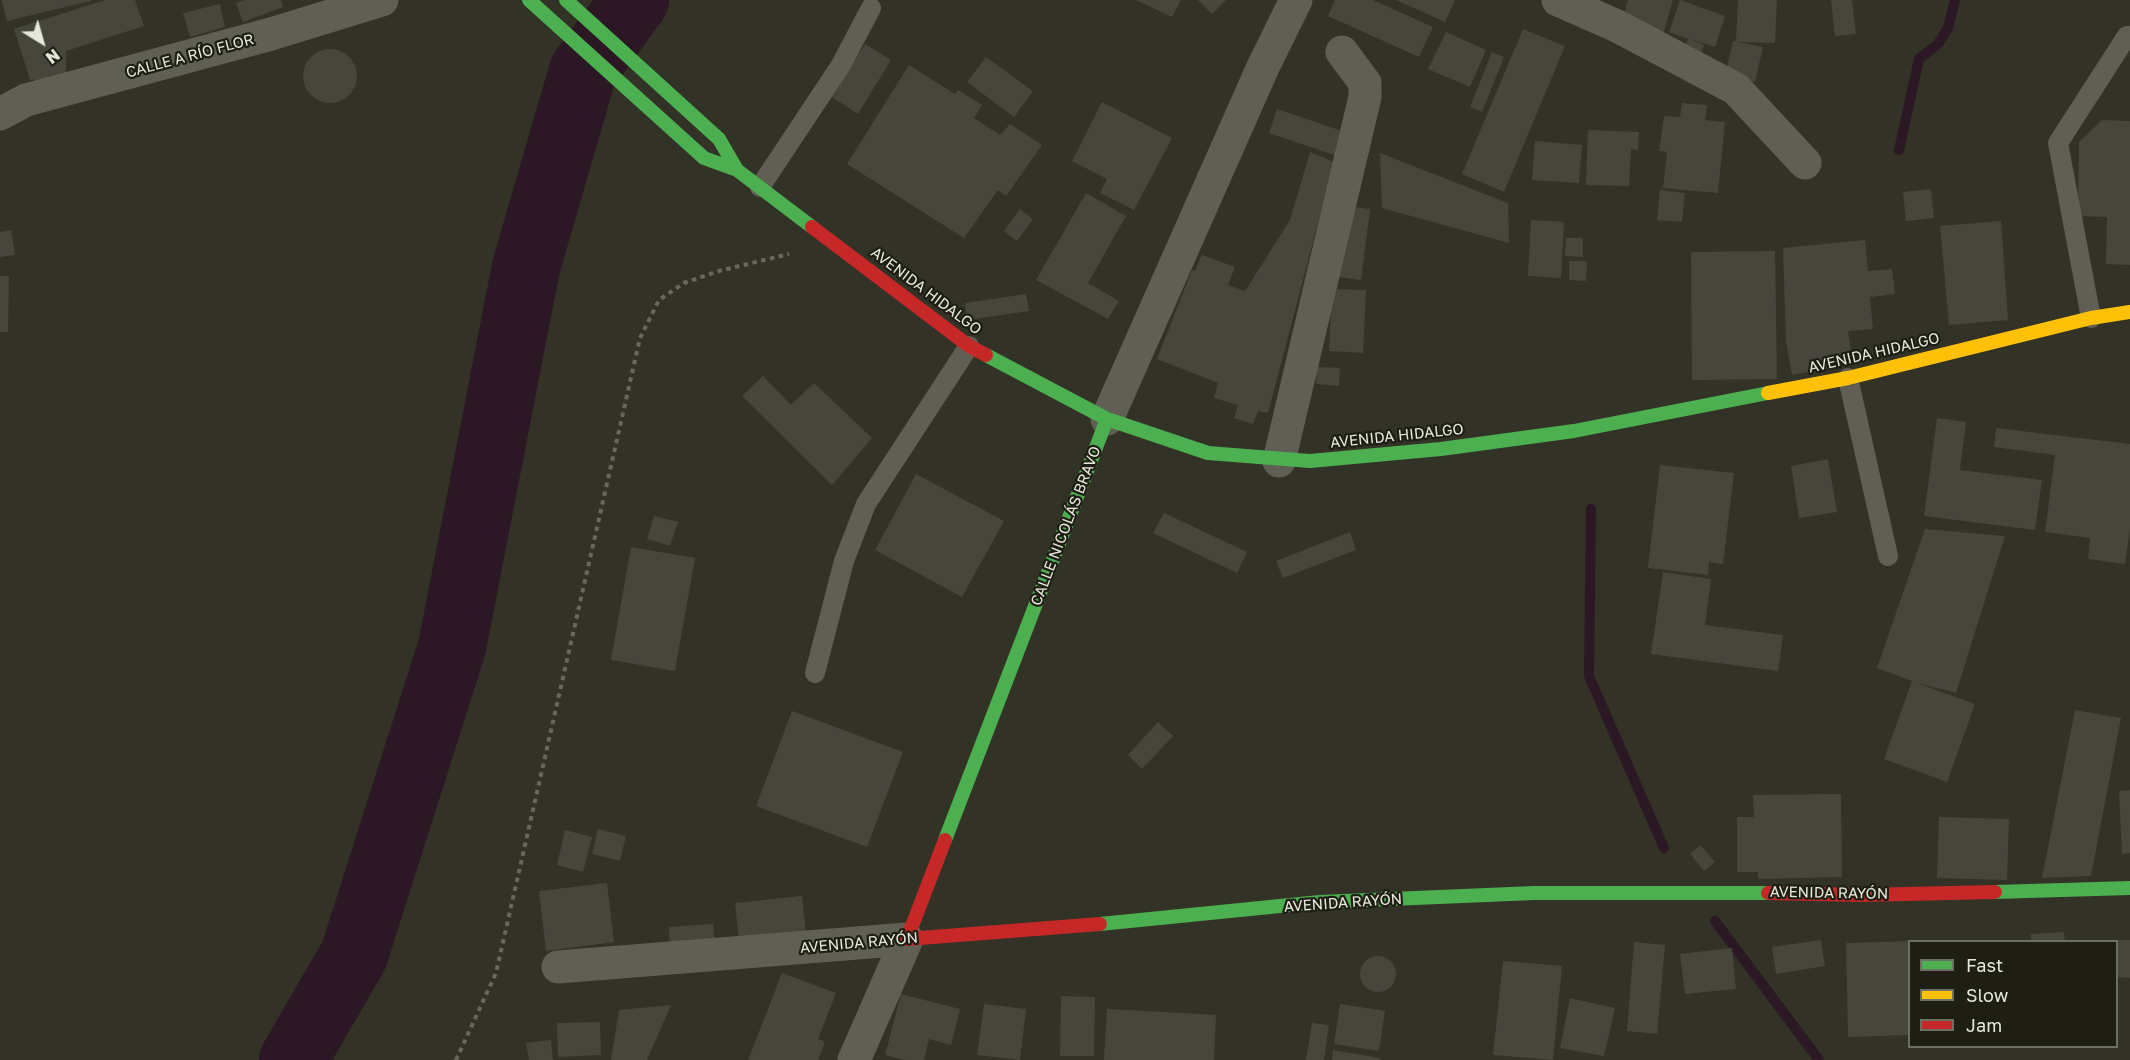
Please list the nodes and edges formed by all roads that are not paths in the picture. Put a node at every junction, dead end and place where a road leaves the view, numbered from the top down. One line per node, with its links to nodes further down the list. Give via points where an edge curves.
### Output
1 (382, 0): 9 (street, CALLE A RÍO FLOR, via 26,100)
2 (529, 0): 11 (main road, AVENIDA HIDALGO, via 704,158)
3 (566, 0): 11 (main road, AVENIDA HIDALGO, via 720,140)
4 (1296, 0): 17 (street, CALLE NICOLÁS BRAVO)
5 (1558, 0): 10 (street, via 1617,26 1736,89)
6 (871, 8): 12 (lane, via 841,65)
7 (2130, 36): 14 (lane, via 2058,143)
8 (1342, 52): 18 (street, via 1365,83 1365,98)
9 (0, 114)
10 (1805, 163)
11 (737, 170): 12 (main road, AVENIDA HIDALGO)
12 (760, 187): 15 (main road, AVENIDA HIDALGO)
13 (2130, 312): 14 (main road, AVENIDA HIDALGO)
14 (2091, 318): 16 (main road, AVENIDA HIDALGO)
15 (969, 346): 17 (main road, AVENIDA HIDALGO); 20 (lane, via 866,504 844,561)
16 (1848, 378): 18 (main road, AVENIDA HIDALGO, via 1574,431 1441,449); 19 (lane)
17 (1107, 419): 18 (main road, AVENIDA HIDALGO, via 1208,453); 22 (main road, CALLE NICOLÁS BRAVO)
18 (1279, 461)
19 (1888, 556)
20 (815, 673)
21 (2130, 888): 22 (main road, AVENIDA RAYÓN, via 1862,895 1534,892 1320,902)
22 (907, 939): 23 (street, AVENIDA RAYÓN); 24 (street, CALLE NICOLÁS BRAVO)
23 (558, 967)
24 (854, 1060)

